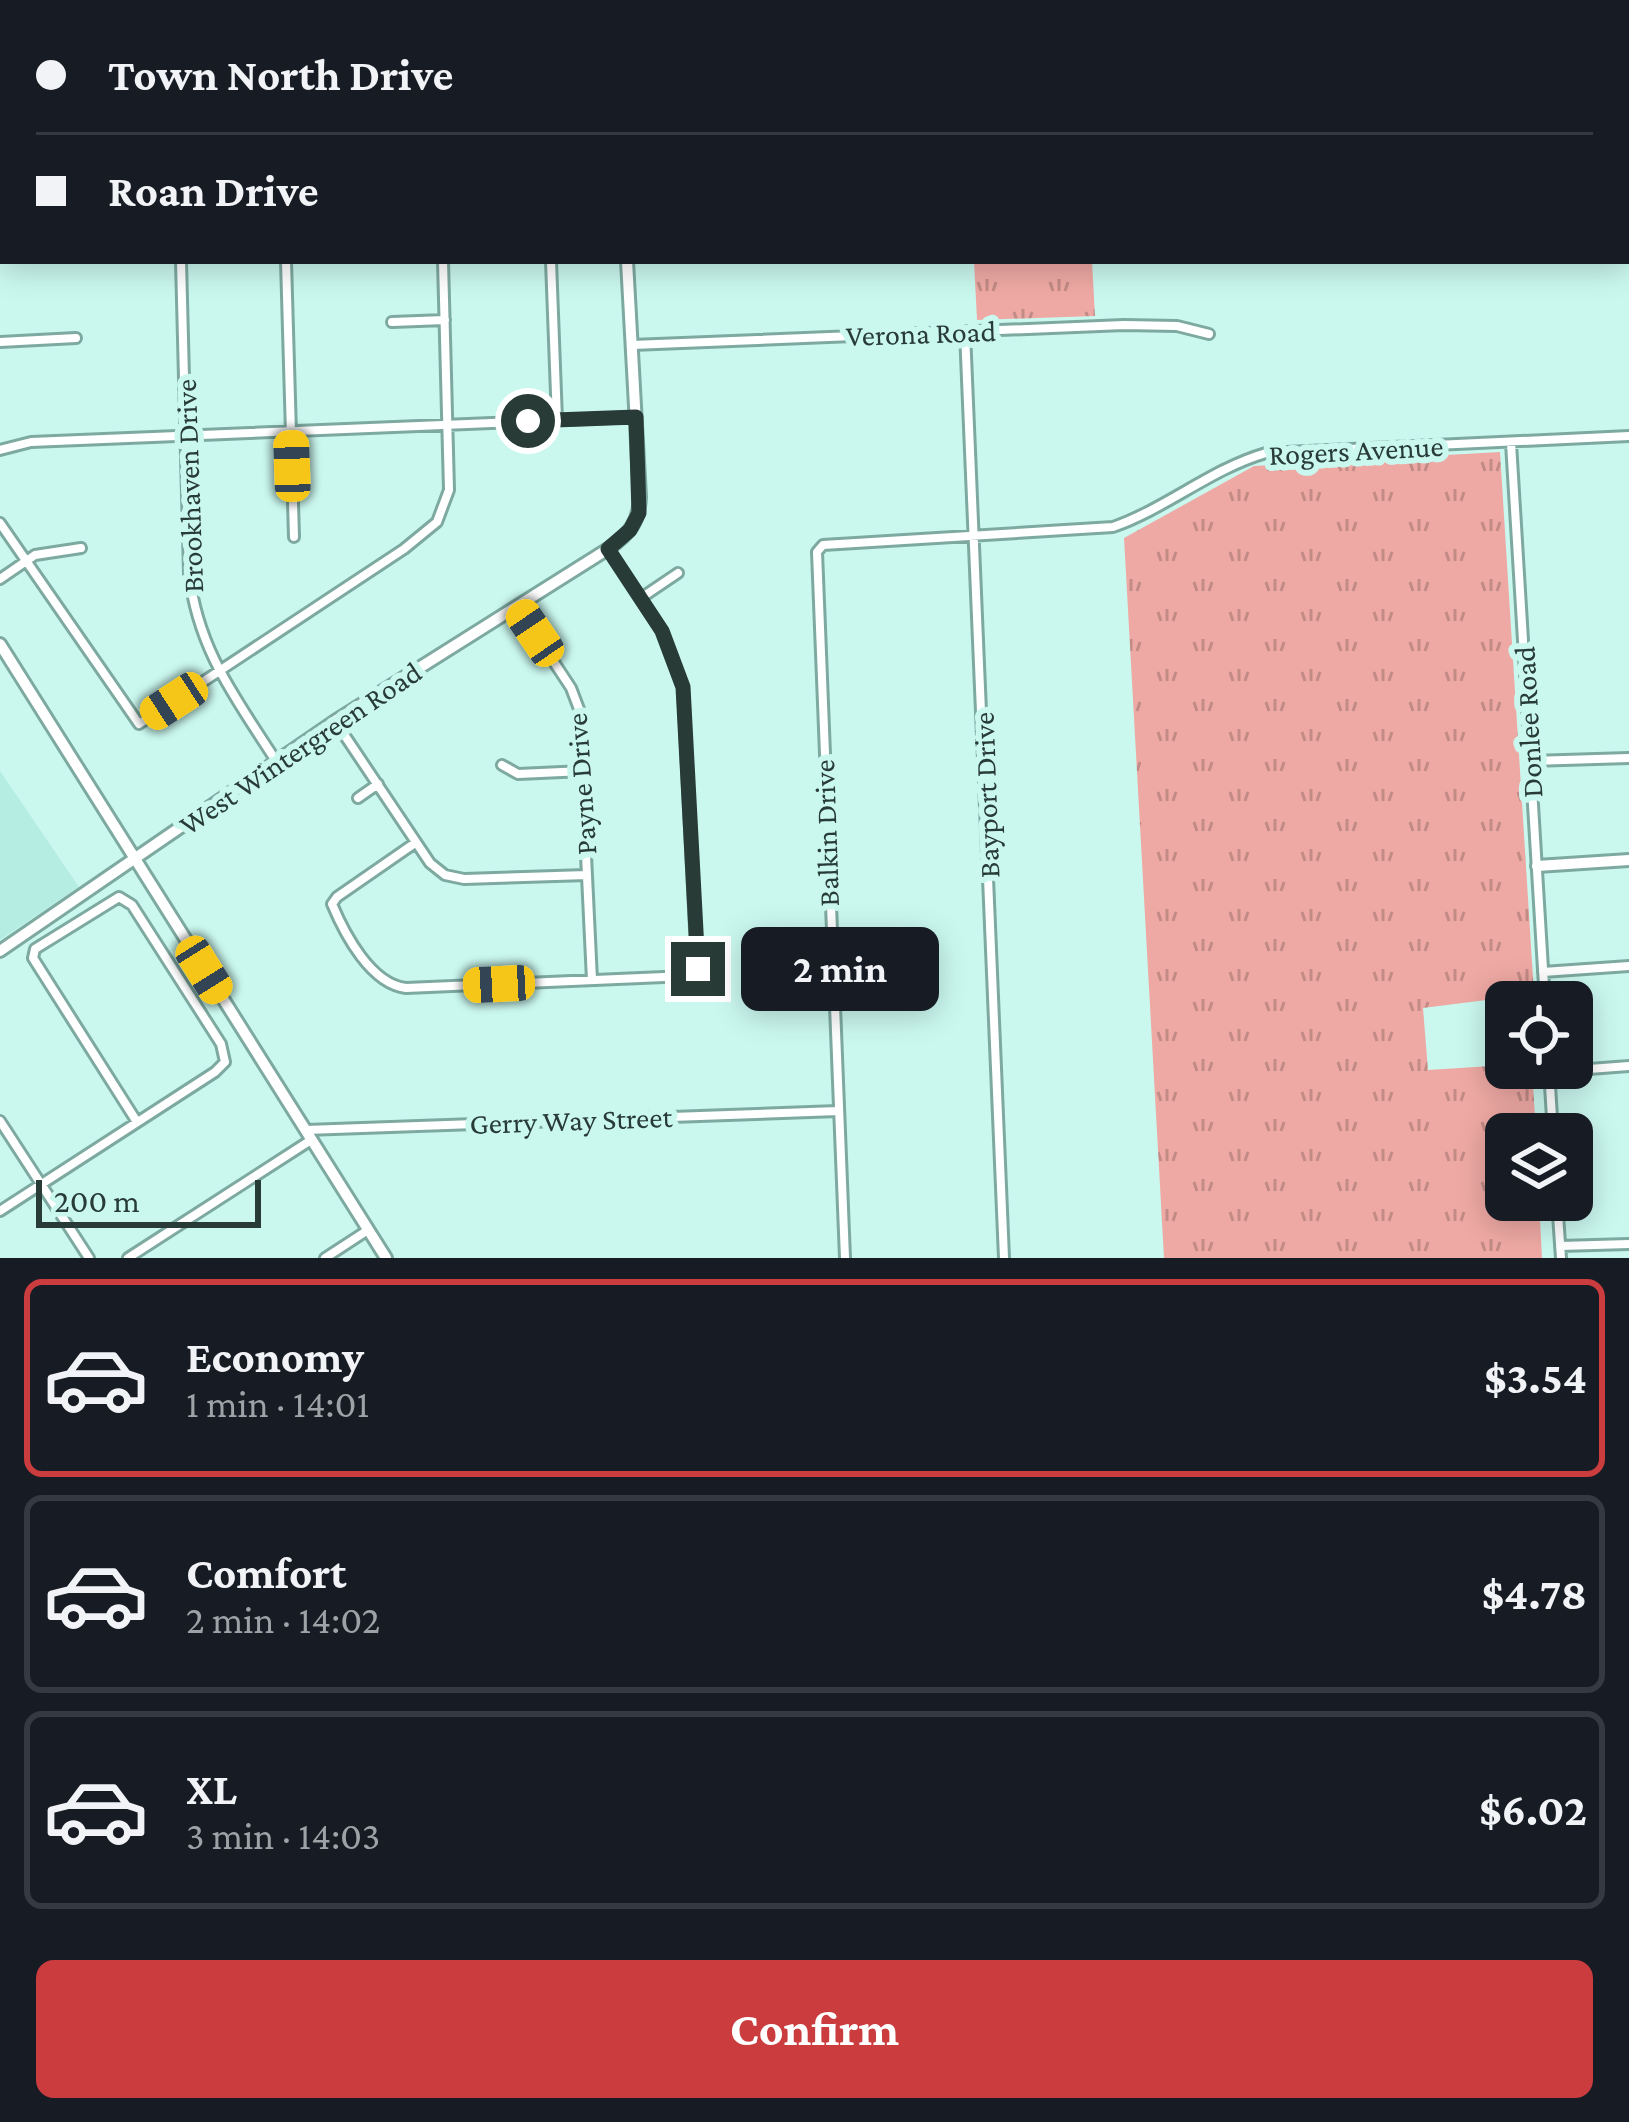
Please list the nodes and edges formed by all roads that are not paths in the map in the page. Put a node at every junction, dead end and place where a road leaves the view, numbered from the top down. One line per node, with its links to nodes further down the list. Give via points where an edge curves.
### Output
1 (181, 264): 17 (street, Brookhaven Drive)
2 (286, 264): 16 (street)
3 (442, 264): 6 (street)
4 (550, 264): 14 (street)
5 (627, 264): 12 (street, West Wintergreen Road)
6 (445, 320): 7 (street); 15 (street)
7 (392, 322)
8 (965, 332): 9 (street, Verona Road, via 1124,325); 12 (street, Verona Road); 22 (street, Bayport Drive)
9 (1209, 334)
10 (76, 338): 11 (street)
11 (0, 342)
12 (632, 345): 13 (street, West Wintergreen Road)
13 (636, 417): 14 (street); 25 (street, West Wintergreen Road, via 639,513)
14 (557, 420): 15 (street)
15 (448, 425): 16 (street); 33 (street, via 448,498 433,527)
16 (291, 431): 17 (street); 23 (street)
17 (185, 436): 20 (street); 33 (street, Brookhaven Drive, via 192,601)
18 (1629, 436): 19 (street, Rogers Avenue)
19 (1511, 443): 22 (street, Rogers Avenue, via 1266,452 1113,526); 37 (street, Donlee Road)
20 (0, 450)
21 (0, 523): 27 (street)
22 (975, 535): 26 (street, Rogers Avenue, via 832,543); 69 (street, Bayport Drive)
23 (295, 536)
24 (81, 548): 27 (street)
25 (608, 549): 30 (street); 31 (street, West Wintergreen Road)
26 (817, 552): 54 (street, Balkin Drive)
27 (26, 561): 29 (street); 33 (street, via 139,724)
28 (678, 573): 30 (street)
29 (0, 579)
30 (641, 598): 50 (street, via 683,687 698,969)
31 (516, 605): 34 (street, West Wintergreen Road); 39 (street, Payne Drive, via 575,699)
32 (0, 644): 43 (street)
33 (219, 672): 36 (street, Brookhaven Drive)
34 (334, 721): 36 (street, West Wintergreen Road); 40 (street)
35 (1629, 758): 37 (street)
36 (276, 760): 43 (street, West Wintergreen Road)
37 (1531, 761): 45 (street, Donlee Road)
38 (502, 765): 39 (street, via 518,774)
39 (584, 772): 46 (street, Payne Drive)
40 (378, 784): 41 (street); 42 (street)
41 (358, 798)
42 (416, 843): 46 (street, via 454,878); 50 (street, via 333,902 380,979 406,988)
43 (136, 860): 47 (street, West Wintergreen Road); 57 (street)
44 (1629, 860): 45 (street)
45 (1537, 866): 49 (street, Donlee Road)
46 (587, 874): 50 (street, Payne Drive)
47 (0, 951)
48 (1629, 966): 49 (street)
49 (1543, 972): 51 (street, Donlee Road)
50 (592, 980)
51 (1544, 981)
52 (1629, 1066): 53 (street)
53 (1593, 1068)
54 (838, 1111): 57 (street, Gerry Way Street); 68 (street, Balkin Drive)
55 (0, 1121): 58 (street)
56 (136, 1122): 56 (street, via 35,965 35,949 118,897 226,1058); 58 (street)
57 (308, 1135): 61 (street); 65 (street)
58 (41, 1185): 59 (street); 64 (street)
59 (0, 1210)
60 (1558, 1221): 63 (street)
61 (368, 1230): 66 (street); 67 (street)
62 (1629, 1244): 63 (street)
63 (1560, 1246): 70 (street)
64 (89, 1258)
65 (128, 1258)
66 (325, 1258)
67 (386, 1258)
68 (845, 1258)
69 (1004, 1258)
70 (1561, 1258)

